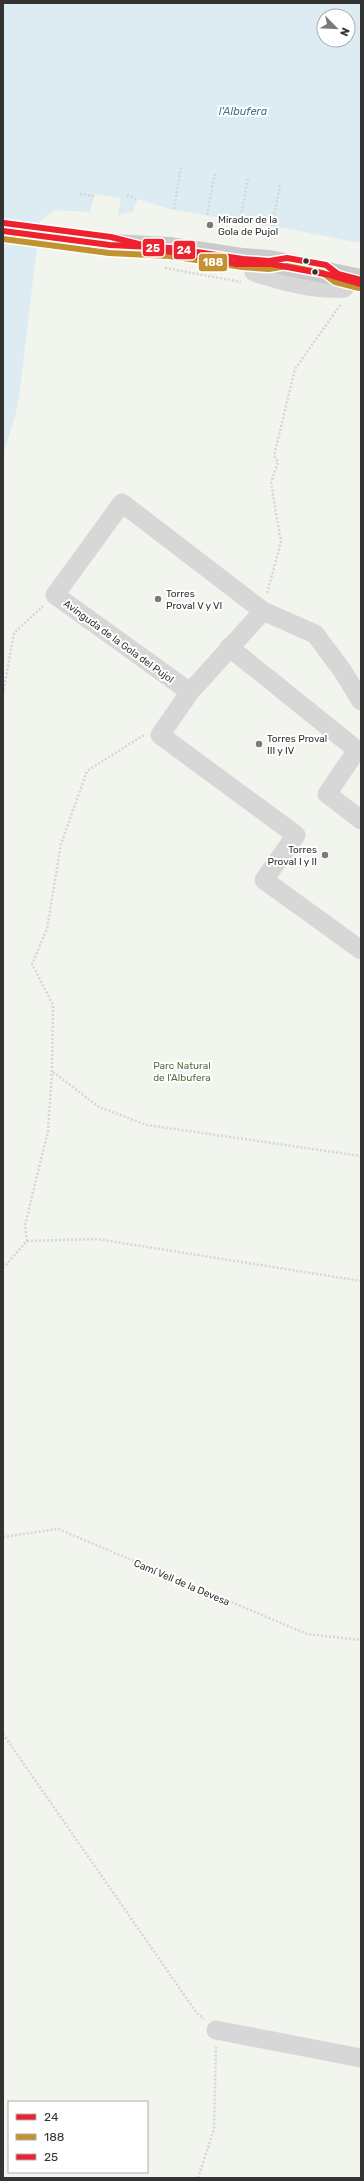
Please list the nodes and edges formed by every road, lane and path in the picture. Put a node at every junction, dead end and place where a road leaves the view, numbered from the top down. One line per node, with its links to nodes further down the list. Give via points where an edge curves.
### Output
1 (181, 167): 9 (path)
2 (215, 173): 10 (path)
3 (248, 179): 11 (path)
4 (280, 185): 12 (path)
5 (80, 194): 7 (path)
6 (127, 195): 8 (path)
7 (94, 196)
8 (138, 200)
9 (174, 209)
10 (207, 215)
11 (240, 220)
12 (272, 226)
13 (3, 232): 14 (main road, via 110,246 164,260 236,272 261,267 270,272)
14 (351, 285): 16 (path, via 295,369 274,456 278,462 271,483 280,542)
15 (55, 594): 16 (street, Avinguda de la Gola del Pujol, via 122,502); 18 (street, Avinguda de la Gola del Pujol); 19 (path, via 14,633)
16 (263, 611): 17 (street); 20 (street, Avinguda de la Gola del Pujol, via 315,634)
17 (229, 647): 18 (street); 22 (street, via 357,750 327,794)
18 (190, 692): 21 (street)
19 (3, 694)
20 (361, 701)
21 (160, 735): 23 (street, via 296,835 264,880); 24 (path, via 145,735 87,771 61,844 47,929 32,964 53,1005)
22 (361, 820)
23 (361, 950)
24 (52, 1072): 25 (path, via 99,1107 147,1125); 26 (path, via 48,1131 25,1225)
25 (361, 1156)
26 (27, 1241): 27 (path); 28 (path, via 97,1239)
27 (3, 1268)
28 (361, 1281)
29 (3, 1537): 30 (path, Camí Vell de la Devesa, via 58,1529 307,1634)
30 (361, 1640)
31 (3, 1734): 32 (path, via 196,2012)
32 (216, 2030): 33 (street); 34 (path, via 214,2129)
33 (361, 2058)
34 (198, 2178)

